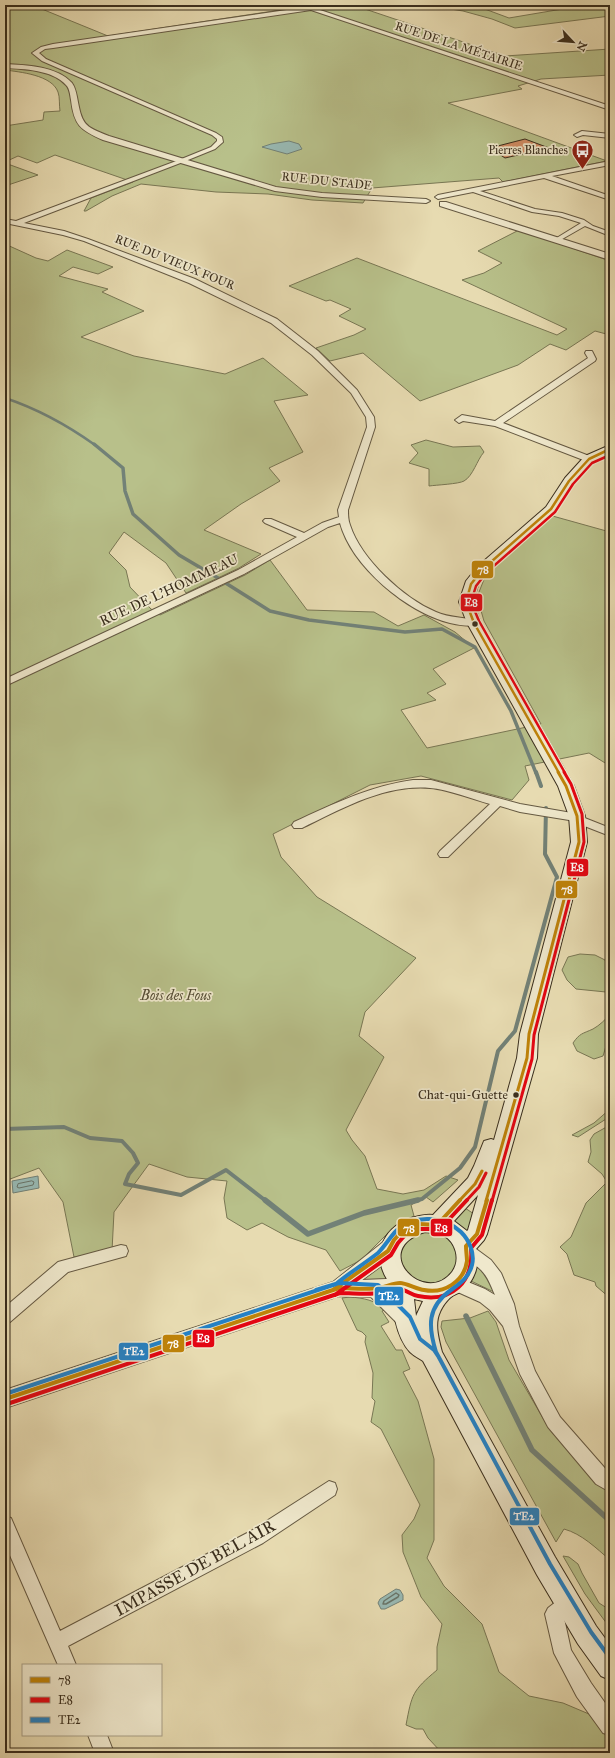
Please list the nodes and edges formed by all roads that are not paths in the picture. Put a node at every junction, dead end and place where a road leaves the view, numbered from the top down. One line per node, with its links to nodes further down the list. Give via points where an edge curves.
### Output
1 (301, 5): 3 (street, RUE DE LA MÉTAIRIE)
2 (331, 5): 3 (street)
3 (310, 8): 5 (street, RUE DE LA MÉTAIRIE); 8 (street, via 53,46 43,48 35,54 220,138 219,144 213,148)
4 (5, 66): 8 (street, RUE DU STADE, via 47,72 69,84 76,117 90,132)
5 (610, 108)
6 (577, 134): 7 (street)
7 (610, 136)
8 (181, 161): 13 (street, RUE DU STADE, via 293,192 426,201 430,198); 15 (street)
9 (610, 163): 10 (street)
10 (545, 176): 11 (street); 12 (street)
11 (474, 190): 13 (street); 16 (street, via 534,210 560,214)
12 (610, 198)
13 (441, 201): 18 (street)
14 (5, 221): 15 (street, RUE DU VIEUX FOUR)
15 (17, 223): 25 (street, RUE DU VIEUX FOUR, via 64,233 192,281 274,321 315,353 354,392 370,417 371,427)
16 (586, 223): 17 (street, via 591,228); 18 (street)
17 (610, 234)
18 (557, 240): 19 (street)
19 (610, 257)
20 (590, 353): 22 (street, via 592,359)
21 (459, 420): 22 (street, via 462,418)
22 (497, 424): 24 (street)
23 (610, 449): 24 (main road)
24 (589, 459): 28 (main road, via 569,481 551,509 483,569 471,584 466,602)
25 (342, 519): 27 (street, RUE DE L'HOMMEAU); 28 (street, via 355,545 378,575 402,594 430,613 451,620)
26 (268, 521): 27 (street)
27 (304, 536): 29 (street, RUE DE L'HOMMEAU, via 241,572)
28 (474, 623): 31 (main road, via 562,777)
29 (5, 683)
30 (498, 802): 31 (street); 32 (street, via 431,784 393,786 353,799); 34 (street)
31 (579, 820): 33 (street); 35 (main road, via 576,856)
32 (298, 825)
33 (610, 832)
34 (444, 854)
35 (527, 1041): 36 (main road, via 519,1057 484,1168 475,1184); 38 (main road, via 527,1058 477,1234)
36 (437, 1225): 37 (main road, via 413,1225 402,1231); 38 (main road, via 448,1228 457,1235)
37 (389, 1249): 40 (main road, via 394,1271); 42 (street)
38 (467, 1249): 41 (main road, via 468,1263 464,1274); 46 (street, via 486,1265 496,1278)
39 (122, 1252): 44 (street, via 63,1267)
40 (403, 1284): 41 (main road, via 416,1291 429,1292); 43 (street); 45 (main road)
41 (449, 1287): 46 (street, via 486,1296 497,1305); 47 (main road, via 434,1299 425,1318)
42 (339, 1288): 43 (street); 48 (street)
43 (376, 1289): 45 (street)
44 (5, 1317)
45 (406, 1320): 47 (main road, via 416,1342)
46 (511, 1326): 49 (street, via 528,1374 554,1422)
47 (431, 1354): 52 (main road)
48 (5, 1400)
49 (610, 1484)
50 (329, 1489): 53 (street, IMPASSE DE BEL AIR, via 257,1537)
51 (5, 1524): 53 (street)
52 (568, 1603): 55 (main road); 56 (street, via 554,1614 563,1653 584,1690)
53 (57, 1642): 54 (street)
54 (67, 1664)
55 (610, 1667)
56 (610, 1726)
57 (97, 1736): 58 (street)
58 (105, 1753)

